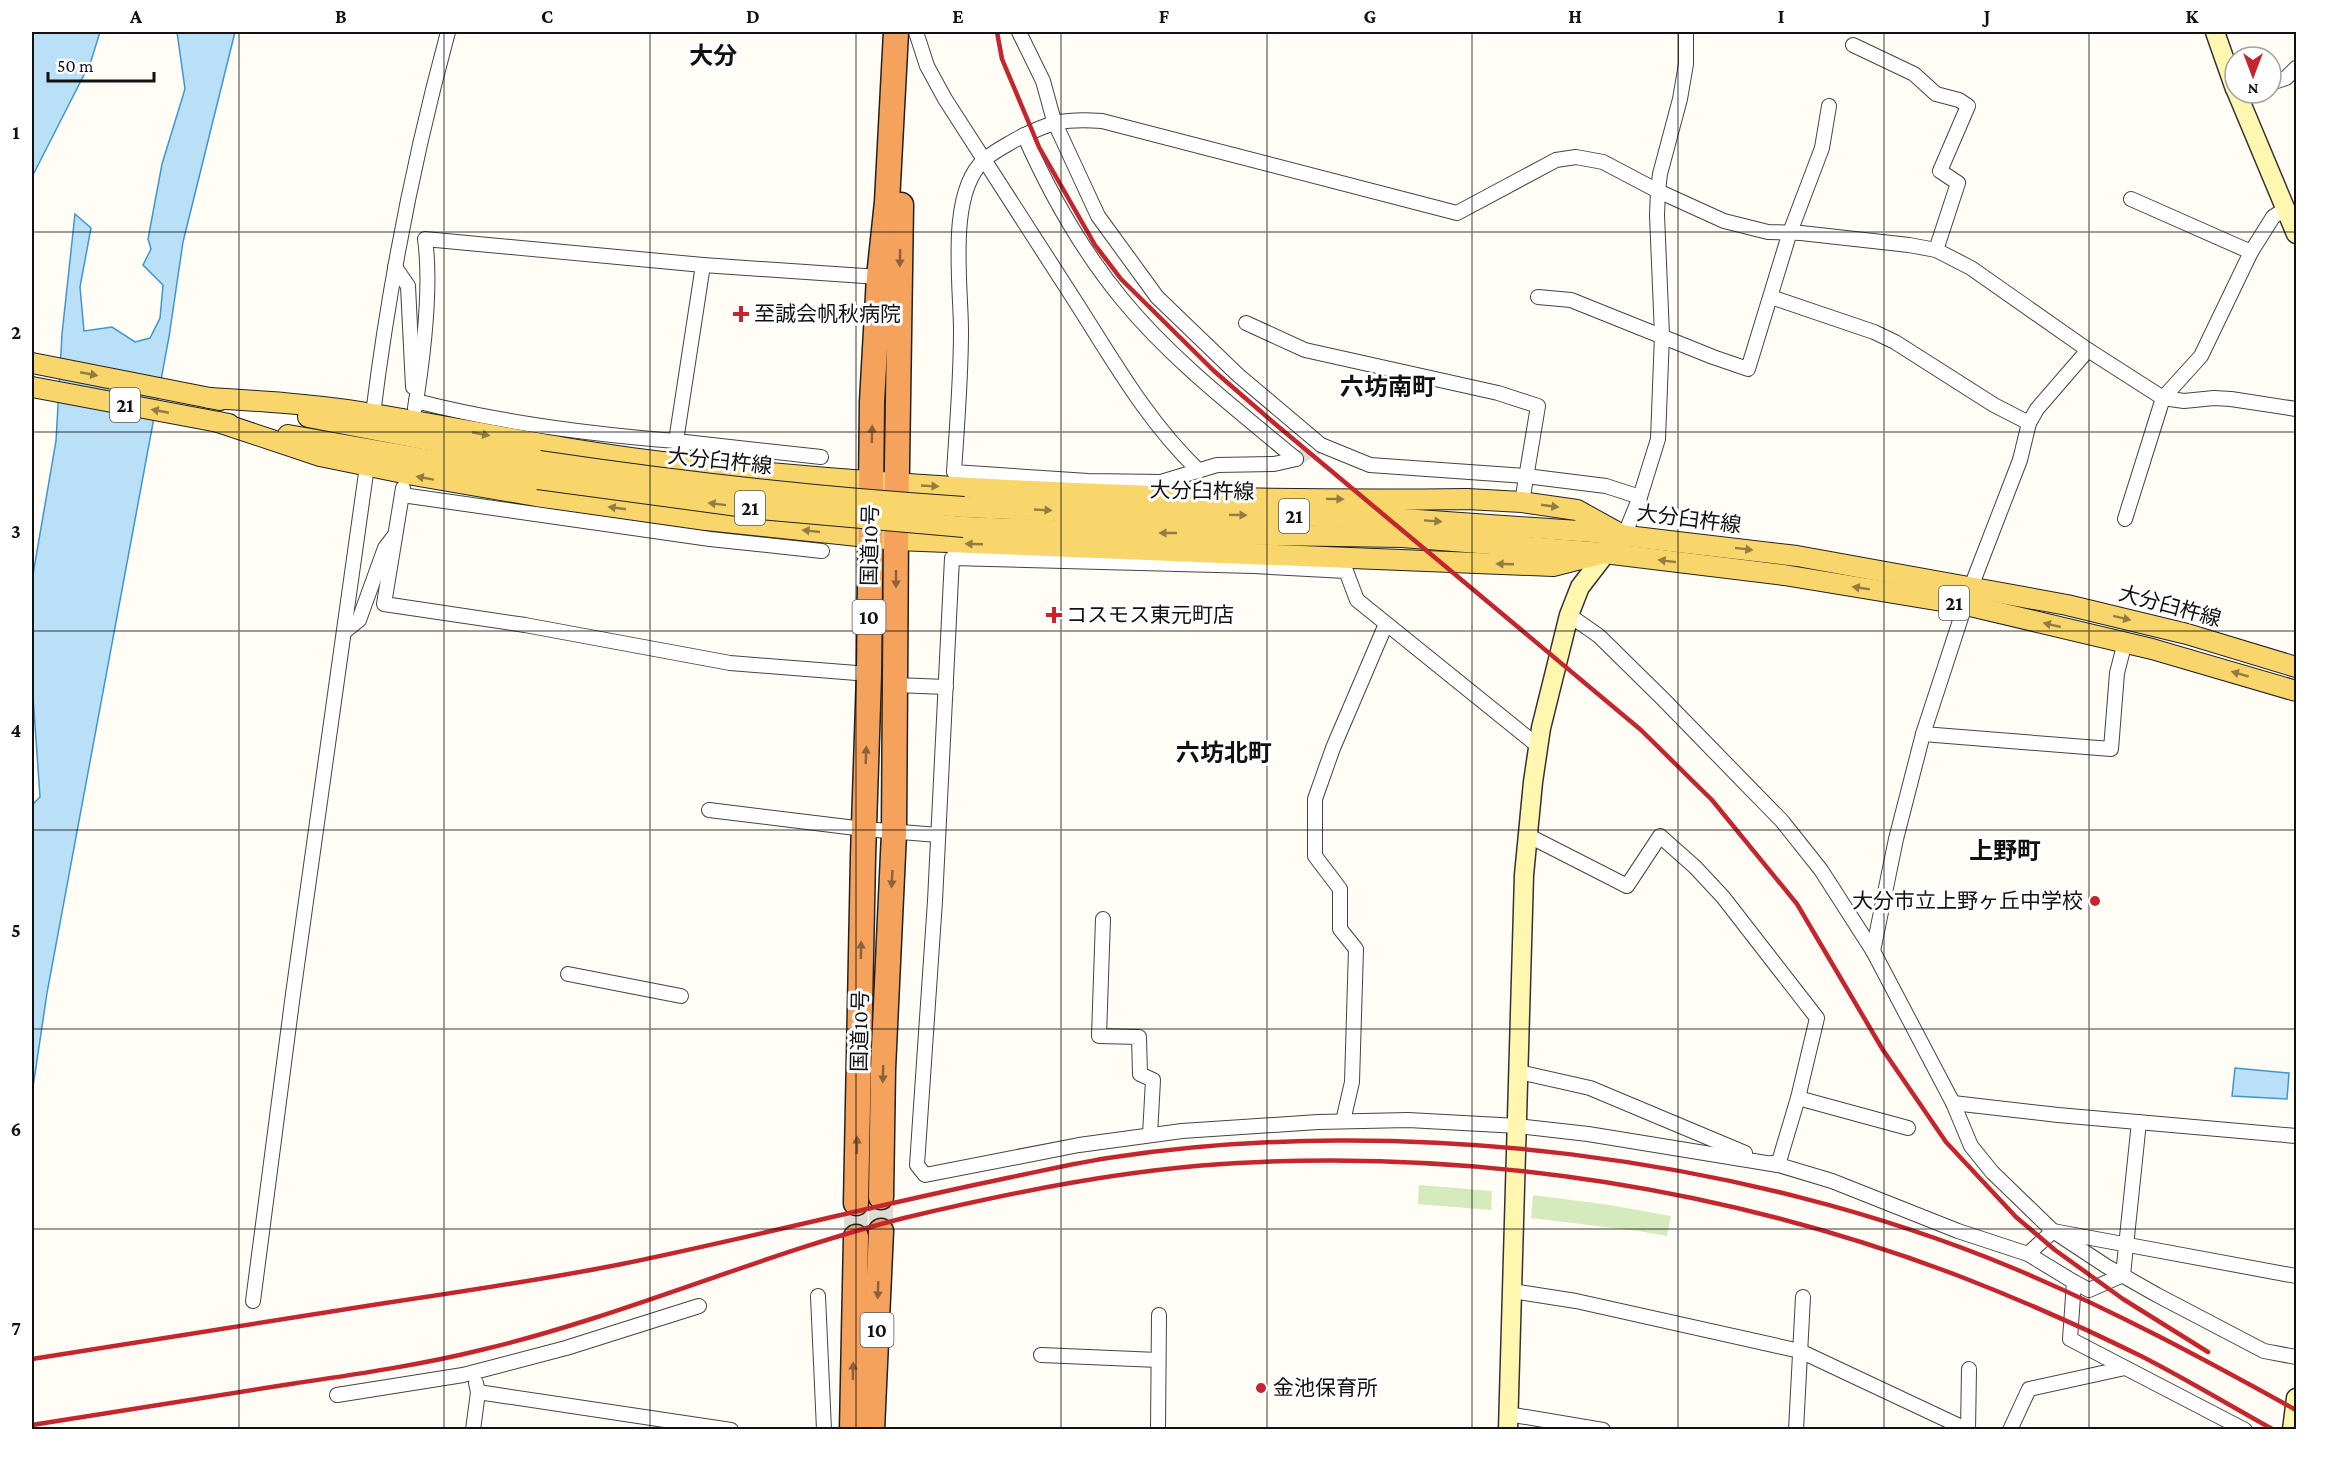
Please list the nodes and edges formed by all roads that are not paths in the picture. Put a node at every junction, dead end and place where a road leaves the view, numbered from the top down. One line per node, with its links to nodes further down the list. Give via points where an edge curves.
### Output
1 (448, 32): 24 (street, via 416,157)
2 (898, 32): 25 (highway, 国道10号 / 10); 46 (highway, 国道10号 / 10, one-way to 46, via 902,139)
3 (916, 32): 15 (street, via 927,66)
4 (1019, 32): 13 (street, via 1043,81)
5 (1686, 32): 16 (street, via 1682,87)
6 (2215, 32): 8 (street)
7 (1853, 45): 21 (street, via 1914,74 1936,94 1968,106 1940,171 1958,183)
8 (2223, 53)
9 (2296, 68): 10 (street)
10 (2283, 79)
11 (2243, 105): 18 (street)
12 (1829, 106): 20 (street, via 1822,148)
13 (1054, 122): 14 (street); 16 (street, via 1102,121 1457,213 1556,160 1576,157 1603,162); 44 (street, via 1098,216 1157,297 1238,375 1321,445 1370,465)
14 (1024, 135): 15 (street); 43 (street, via 1058,206 1122,299 1173,353 1296,459)
15 (984, 160): 43 (street, via 1153,421); 43 (street, via 969,183 959,216 961,333 954,472 1133,483 1161,482)
16 (1658, 191): 20 (street, via 1724,221); 29 (street)
17 (2131, 199): 22 (street)
18 (2285, 209): 19 (street); 22 (street, via 2273,217)
19 (2296, 234)
20 (1789, 235): 21 (street); 27 (street)
21 (1936, 250): 30 (street, via 1971,268)
22 (2252, 252): 33 (street, via 2206,347)
23 (703, 265): 25 (street); 34 (street, via 425,239 429,266); 38 (street)
24 (395, 267): 34 (street, via 408,286 415,408); 36 (street)
25 (879, 277): 45 (highway, 国道10号 / 10, one-way to 25)
26 (1538, 297): 29 (street, via 1571,300)
27 (1771, 297): 29 (street, via 1748,369); 37 (street, via 1895,342)
28 (1246, 323): 44 (street, via 1305,350 1498,393 1538,406)
29 (1662, 335): 47 (street, via 1658,439)
30 (2088, 351): 33 (street); 37 (street)
31 (32, 363): 36 (main road, 大分臼杵線 / 21, one-way to 36, via 209,398)
32 (32, 387): 40 (main road, 21, one-way to 32, via 320,456 218,422)
33 (2163, 398): 35 (street, via 2231,399); 49 (street)
34 (416, 401): 38 (street, via 461,413 595,434)
35 (2296, 409)
36 (365, 418): 41 (main road, one-way to 41); 42 (main road, 大分臼杵線 / 21)
37 (2029, 423): 58 (street, via 2006,501)
38 (676, 441): 39 (street); 41 (street)
39 (821, 457)
40 (360, 459): 42 (main road, 大分臼杵線 / 21); 50 (main road, one-way to 40); 61 (street)
41 (690, 465): 45 (main road)
42 (538, 470): 52 (main road, 大分臼杵線 / 21, one-way to 52, bridge, via 964,507 1403,519); 56 (main road, 大分臼杵線 / 21, one-way to 42, bridge, via 1402,537 964,527 760,509)
43 (1198, 470)
44 (1526, 476): 47 (street, via 1606,486); 48 (street)
45 (872, 482): 46 (main road); 53 (highway, 国道10号 / 10)
46 (897, 484): 48 (main road, one-way to 48, via 1118,497); 54 (highway, 国道10号 / 10)
47 (1640, 497): 52 (street)
48 (1522, 502): 52 (main road, one-way to 52, via 1577,510)
49 (2126, 519)
50 (703, 529): 51 (street, via 403,492); 53 (main road, one-way to 50); 55 (street)
51 (398, 531): 61 (street, via 385,548 359,620); 64 (street, via 384,604 525,625 730,663)
52 (1624, 536): 56 (street); 58 (main road, 大分臼杵線 / 21, one-way to 58, via 1797,556)
53 (869, 537): 54 (main road); 64 (highway, 国道10号 / 10)
54 (896, 540): 57 (main road, one-way to 54); 65 (highway, 国道10号 / 10, one-way to 65)
55 (822, 551)
56 (1604, 553): 57 (main road, one-way to 57, via 1553,566); 58 (main road, 大分臼杵線 / 21, one-way to 56); 59 (street, via 1580,587)
57 (1263, 561): 60 (street, via 1346,571 1357,600); 66 (street, via 952,558)
58 (1968, 596): 62 (main road, 大分臼杵線 / 21, one-way to 58); 63 (main road, 大分臼杵線 / 21, one-way to 63, via 2067,605 2187,634); 68 (street)
59 (1569, 615): 69 (street); 76 (street, via 1599,636 1782,821 1821,870)
60 (1386, 624): 69 (street); 82 (street, via 1315,799 1315,856 1340,889 1340,929 1356,949 1352,1082)
61 (344, 632): 102 (street)
62 (2125, 642): 67 (main road, 大分臼杵線 / 21, one-way to 62); 68 (street, via 2117,673 2111,749)
63 (2296, 667)
64 (869, 674): 71 (highway, 国道10号 / 10, one-way to 64)
65 (895, 685): 66 (street); 72 (highway, 国道10号 / 10)
66 (946, 687): 73 (street)
67 (2296, 691)
68 (1923, 734): 76 (street, via 1896,839)
69 (1538, 746): 74 (street)
70 (709, 810): 71 (street)
71 (864, 829): 72 (street); 90 (highway, 国道10号 / 10, one-way to 71)
72 (894, 832): 73 (street); 89 (highway, 国道10号 / 10, one-way to 89)
73 (938, 835): 86 (street, via 917,1165 925,1175 1079,1144)
74 (1527, 835): 79 (street); 80 (street, via 1627,886 1660,836 1695,867 1817,1018)
75 (1103, 919): 86 (street, via 1099,1036 1139,1037 1140,1074 1153,1080)
76 (1874, 951): 81 (street)
77 (568, 974): 78 (street)
78 (681, 996)
79 (1519, 1072): 84 (street); 88 (street, via 1590,1088)
80 (1798, 1098): 85 (street); 88 (street)
81 (1953, 1103): 83 (street); 92 (street, via 1971,1146)
82 (1343, 1121): 84 (street); 86 (street)
83 (2139, 1122): 87 (street); 94 (street)
84 (1518, 1126): 88 (street); 99 (street)
85 (1908, 1128)
86 (1150, 1136)
87 (2296, 1136)
88 (1778, 1165): 95 (street, via 1832,1181)
89 (881, 1197)
90 (856, 1203)
91 (881, 1231): 121 (highway, 10, one-way to 121)
92 (2053, 1231): 94 (street); 95 (street); 96 (street)
93 (856, 1237): 120 (highway, 10, one-way to 93)
94 (2126, 1245): 96 (street); 97 (street)
95 (2028, 1254): 98 (street)
96 (2123, 1275): 98 (street, via 2089,1290); 107 (street, via 2264,1351)
97 (2296, 1276)
98 (2074, 1282): 109 (street, via 2070,1339)
99 (1512, 1291): 105 (street, via 1576,1301); 115 (street)
100 (818, 1296): 119 (street)
101 (1803, 1297): 105 (street)
102 (254, 1301)
103 (699, 1306): 111 (street, via 566,1348)
104 (1159, 1315): 108 (street)
105 (1800, 1352): 116 (street); 124 (street)
106 (1041, 1355): 108 (street)
107 (2296, 1357)
108 (1158, 1360): 122 (street)
109 (2125, 1368): 125 (street, via 2029,1389); 126 (street)
110 (1969, 1369): 116 (street)
111 (473, 1372): 112 (street); 113 (street)
112 (478, 1392): 117 (street); 118 (street)
113 (337, 1395)
114 (2296, 1398): 127 (street)
115 (1508, 1422): 123 (street)
116 (1968, 1429)
117 (473, 1430)
118 (731, 1430)
119 (824, 1430)
120 (852, 1430)
121 (872, 1430)
122 (1158, 1430)
123 (1603, 1430)
124 (1796, 1430)
125 (2010, 1430)
126 (2245, 1430)
127 (2292, 1430)

